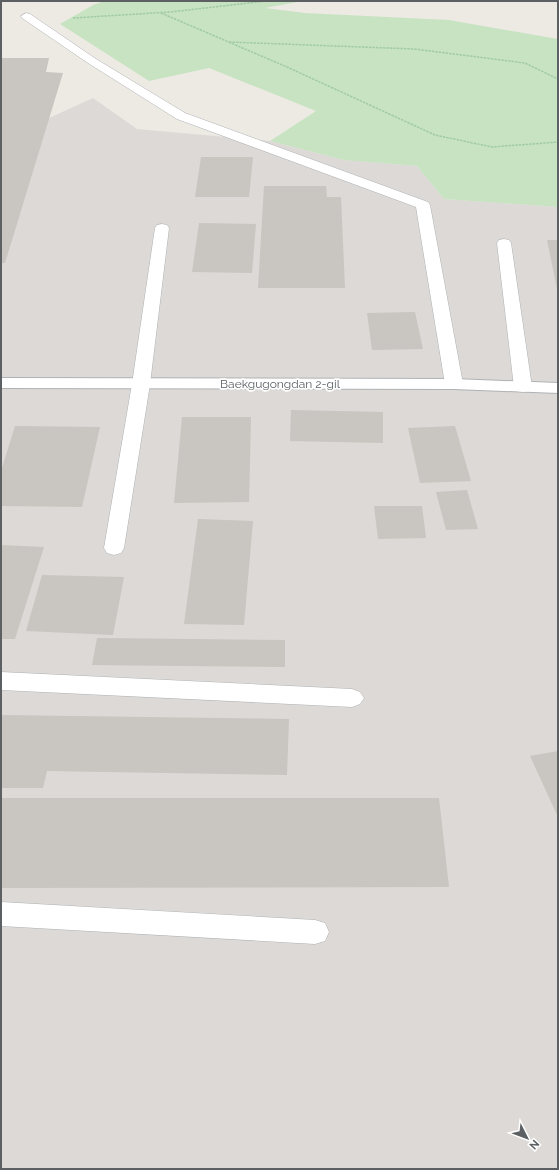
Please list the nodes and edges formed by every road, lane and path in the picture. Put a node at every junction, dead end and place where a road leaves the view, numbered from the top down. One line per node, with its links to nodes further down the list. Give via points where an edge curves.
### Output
1 (266, 1): 2 (path)
2 (161, 13): 3 (path, via 65,19); 4 (path)
3 (26, 16): 11 (lane, via 180,116 423,205)
4 (226, 42): 5 (path, via 414,49 525,63); 6 (path, via 435,136 492,147)
5 (558, 79)
6 (558, 142)
7 (162, 228): 10 (lane)
8 (504, 243): 12 (lane)
9 (1, 383): 10 (street, Baekgugongdan 2-gil)
10 (141, 384): 11 (street, Baekgugongdan 2-gil); 14 (lane)
11 (454, 384): 12 (street, Baekgugongdan 2-gil)
12 (523, 387): 13 (street, Baekgugongdan 2-gil)
13 (558, 388)
14 (114, 548)
15 (1, 681): 16 (lane)
16 (352, 698)
17 (1, 914): 18 (lane)
18 (315, 932)

